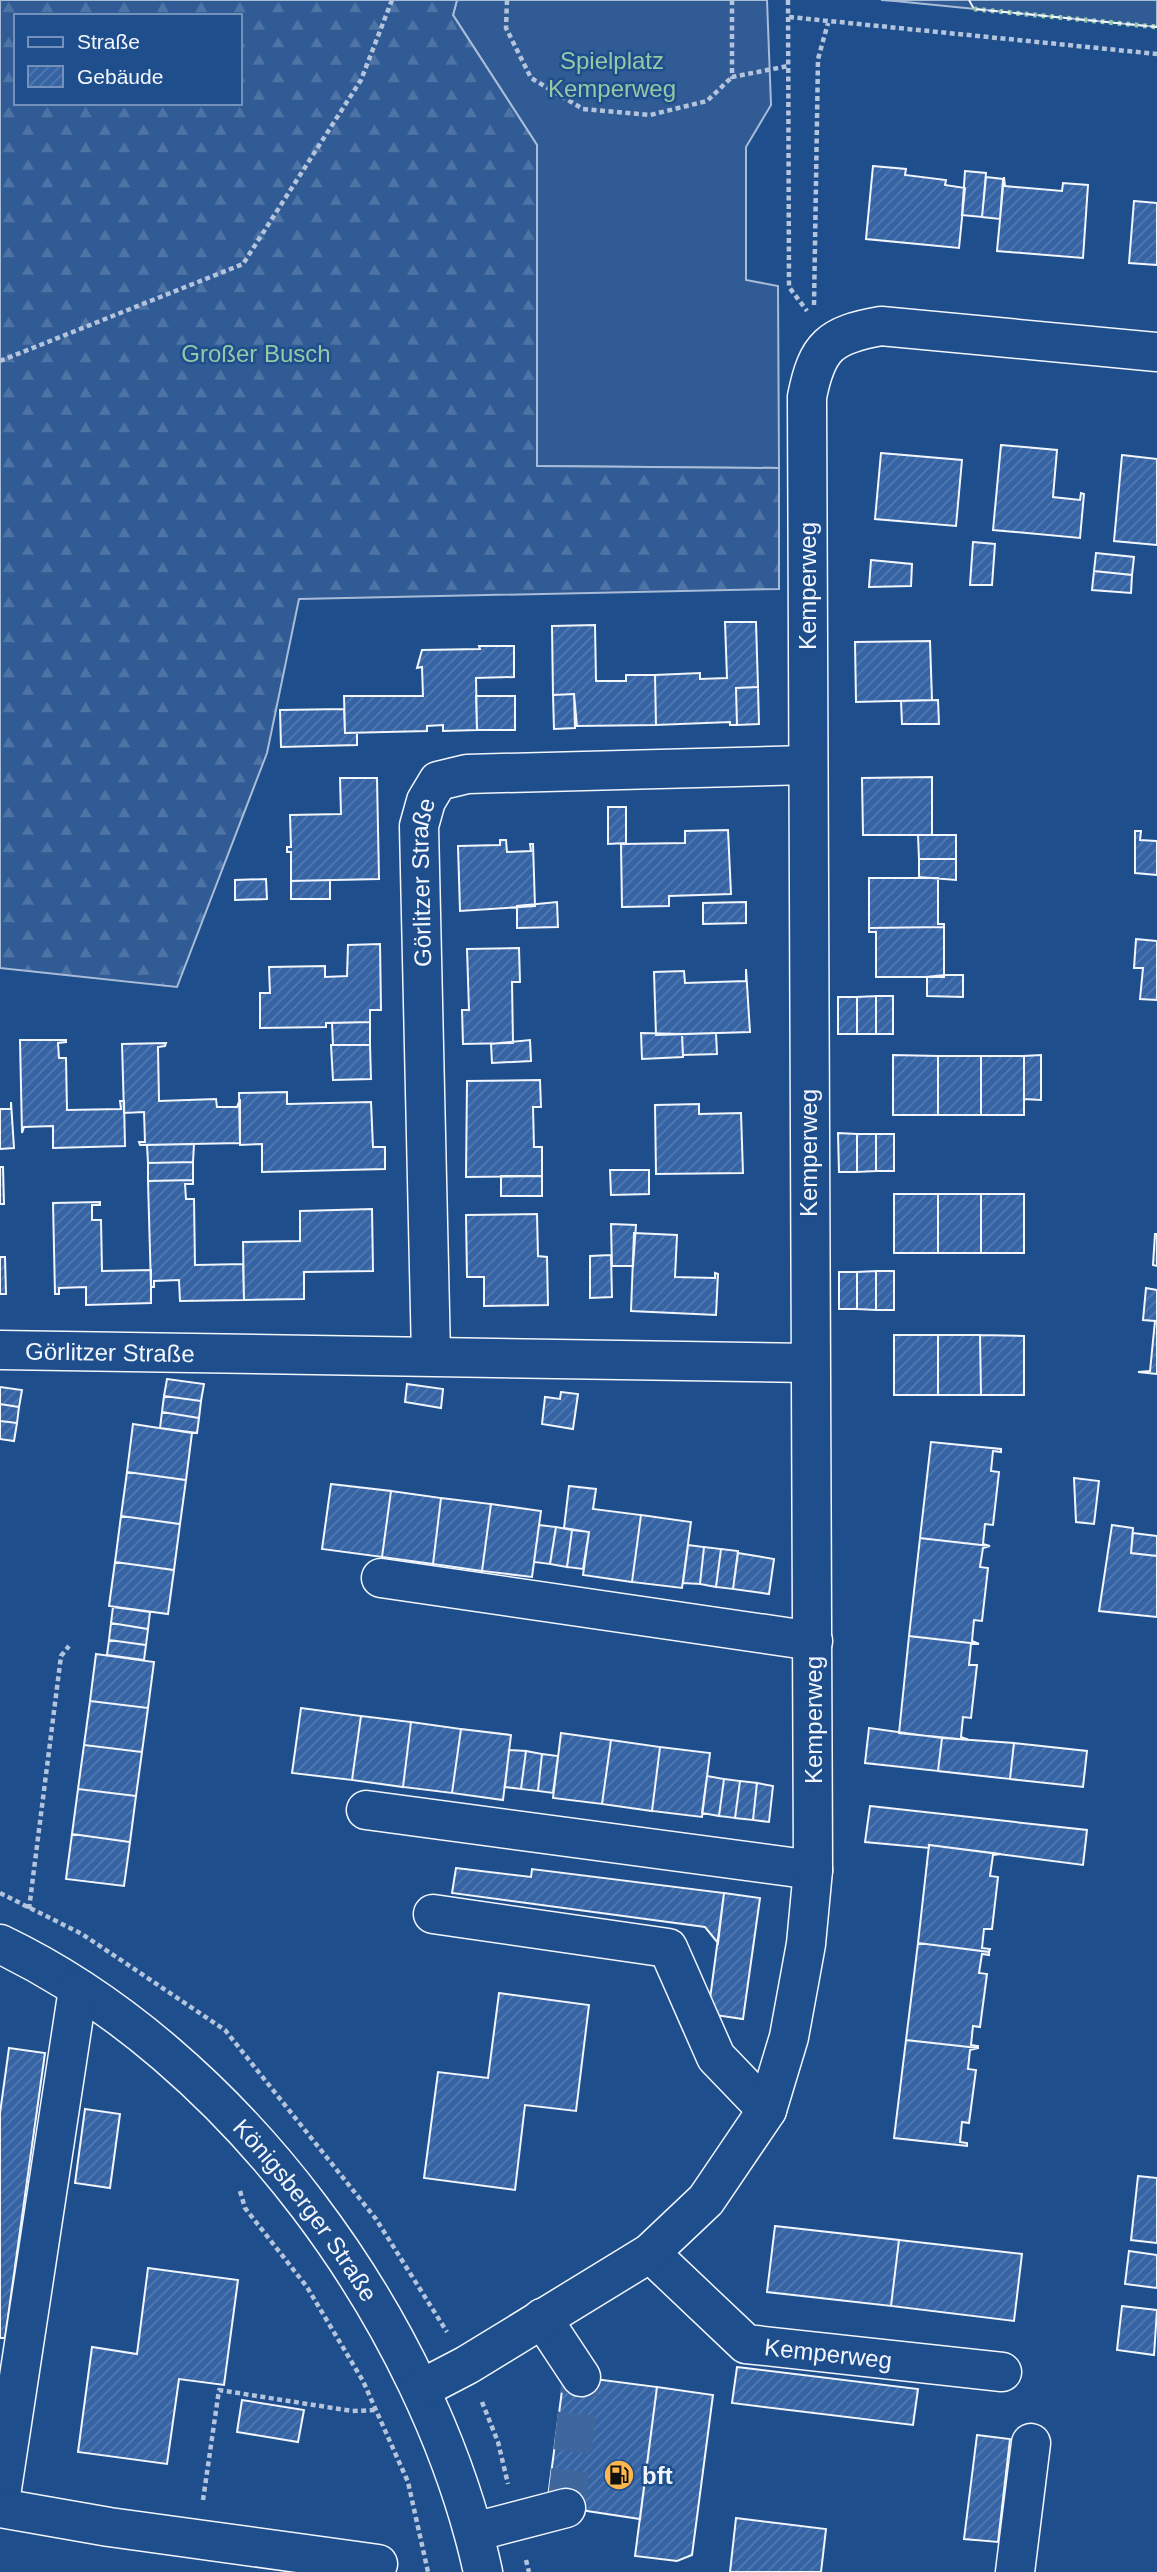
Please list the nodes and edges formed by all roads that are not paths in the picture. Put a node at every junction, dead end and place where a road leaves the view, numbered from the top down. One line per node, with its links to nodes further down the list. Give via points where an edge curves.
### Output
1 (1157, 352): 2 (street, Kemperweg, via 881,326 849,331 827,344 813,368 807,397)
2 (807, 765): 4 (street, Görlitzer Straße, via 467,774 438,781 419,826); 5 (street, Kemperweg)
3 (0, 1350): 4 (street, Görlitzer Straße)
4 (431, 1356): 5 (street, Görlitzer Straße)
5 (809, 1363): 7 (street, Kemperweg)
6 (382, 1578): 7 (street)
7 (813, 1641): 9 (street, Kemperweg)
8 (366, 1810): 9 (street)
9 (813, 1870): 13 (street, Kemperweg, via 806,1944 789,2036)
10 (433, 1914): 13 (street, via 668,1948 716,2057)
11 (11, 1950): 12 (street, Königsberger Straße)
12 (78, 1989): 18 (street, Königsberger Straße, via 162,2052 272,2162 349,2261); 20 (street)
13 (767, 2110): 14 (street, Kemperweg, via 706,2200)
14 (650, 2253): 15 (street, Kemperweg); 16 (street, Kemperweg, via 746,2344)
15 (542, 2318): 17 (street); 18 (street, Kemperweg)
16 (1002, 2372)
17 (581, 2377)
18 (421, 2389): 23 (street, Königsberger Straße, via 446,2446)
19 (1031, 2443): 26 (street)
20 (0, 2502)
21 (0, 2508): 24 (street)
22 (566, 2508): 23 (street)
23 (474, 2532): 25 (street, Königsberger Straße)
24 (379, 2564)
25 (483, 2572)
26 (1015, 2572)

